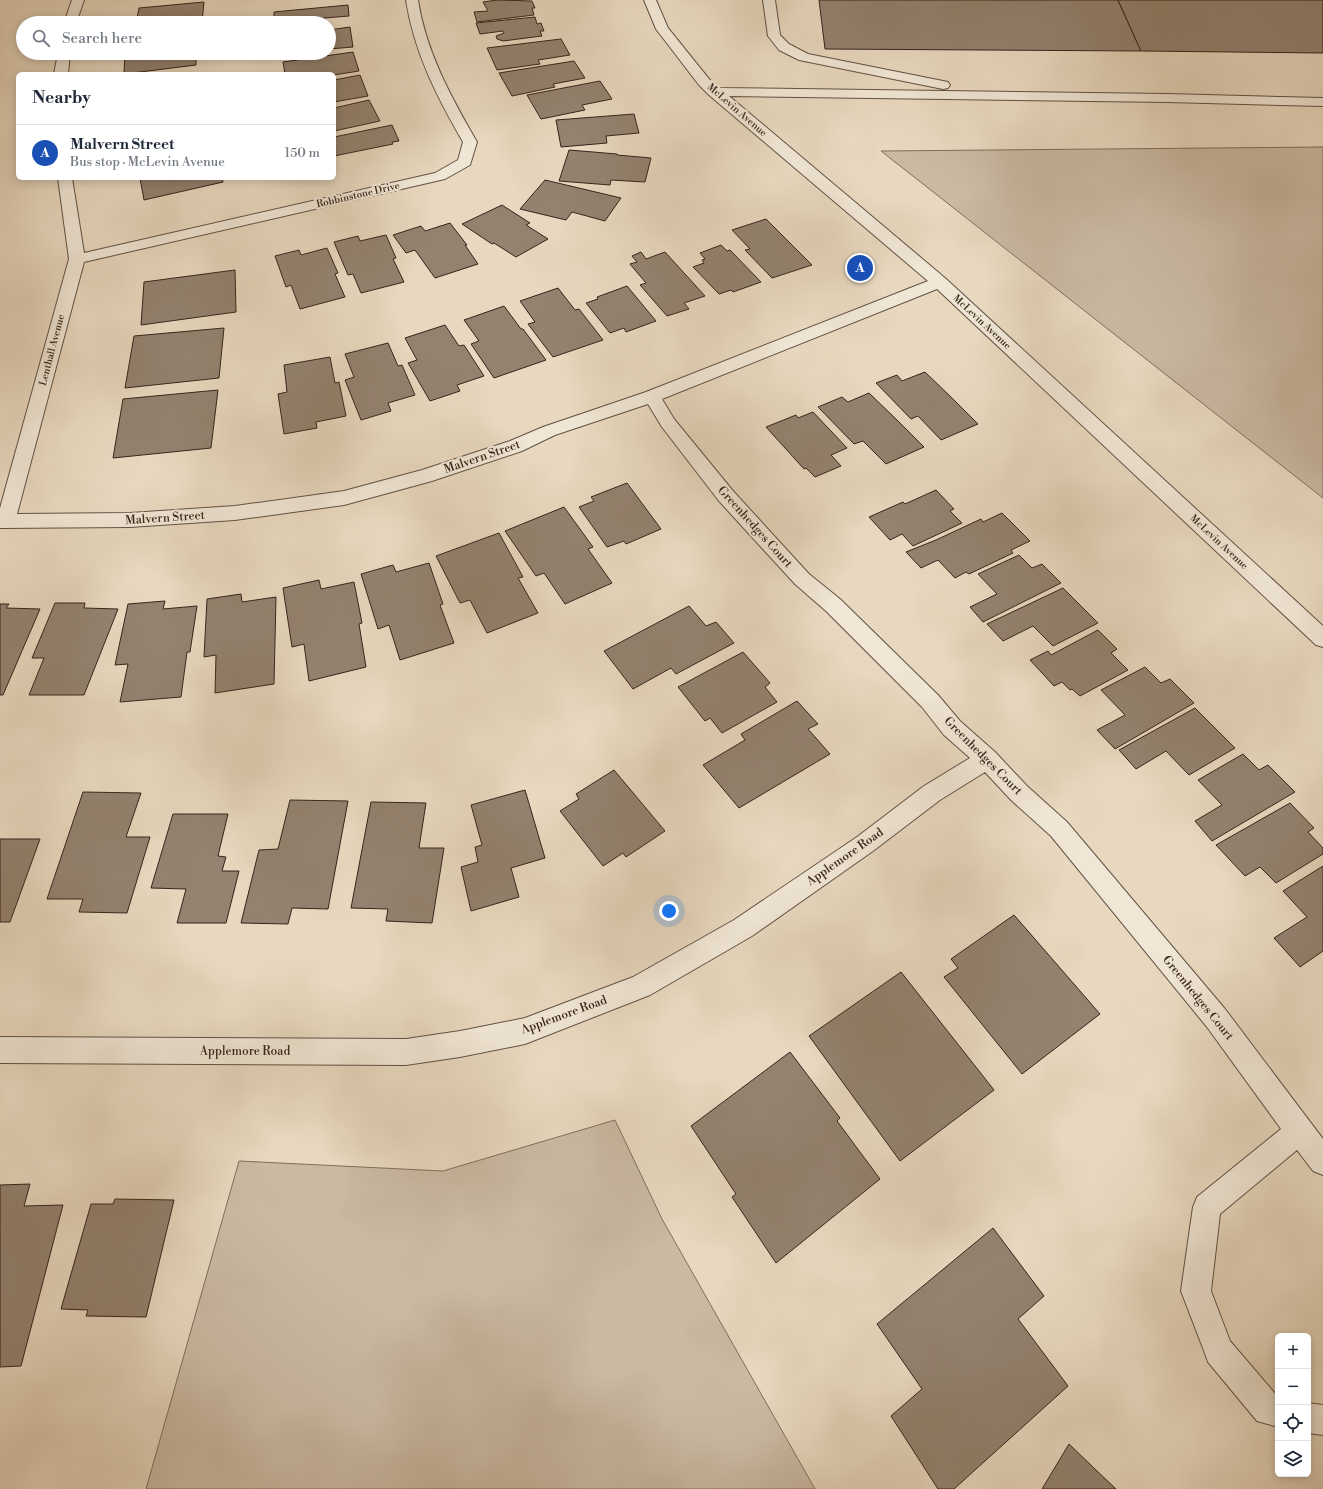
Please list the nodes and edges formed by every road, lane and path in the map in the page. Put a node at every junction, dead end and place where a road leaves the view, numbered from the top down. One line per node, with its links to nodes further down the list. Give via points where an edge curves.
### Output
1 (78, 0): 5 (street)
2 (412, 0): 12 (street, Robbinstone Drive, via 421,45 451,111 470,142 465,162 440,176)
3 (650, 0): 8 (street, McLevin Avenue, via 662,29)
4 (769, 0): 9 (street, via 774,36 784,47 804,57)
5 (72, 16)
6 (63, 60): 7 (street)
7 (61, 72)
8 (714, 92): 9 (street); 13 (street, McLevin Avenue)
9 (990, 95): 10 (street)
10 (1323, 102)
11 (65, 180): 12 (street, Lenthall Avenue)
12 (77, 259): 15 (street, Lenthall Avenue)
13 (939, 282): 14 (street, Malvern Street); 16 (street, McLevin Avenue)
14 (652, 396): 15 (street, Malvern Street, via 550,430 516,446 425,476 344,498 235,513 60,522); 17 (street, Greenhedges Court, via 668,423 726,496 802,579 833,605 930,701 952,728)
15 (3, 521)
16 (1323, 639)
17 (987, 759): 18 (street, Applemore Road, via 932,793 865,844 743,928 641,986 525,1031 406,1052); 19 (street, Greenhedges Court, via 1019,793 1059,829 1095,870 1216,1018)
18 (0, 1050)
19 (1299, 1131): 20 (street, Greenhedges Court); 21 (street, via 1207,1207 1196,1291 1219,1351 1268,1410)
20 (1323, 1161)
21 (1275, 1411)
22 (1311, 1418): 23 (street)
23 (1323, 1420)

